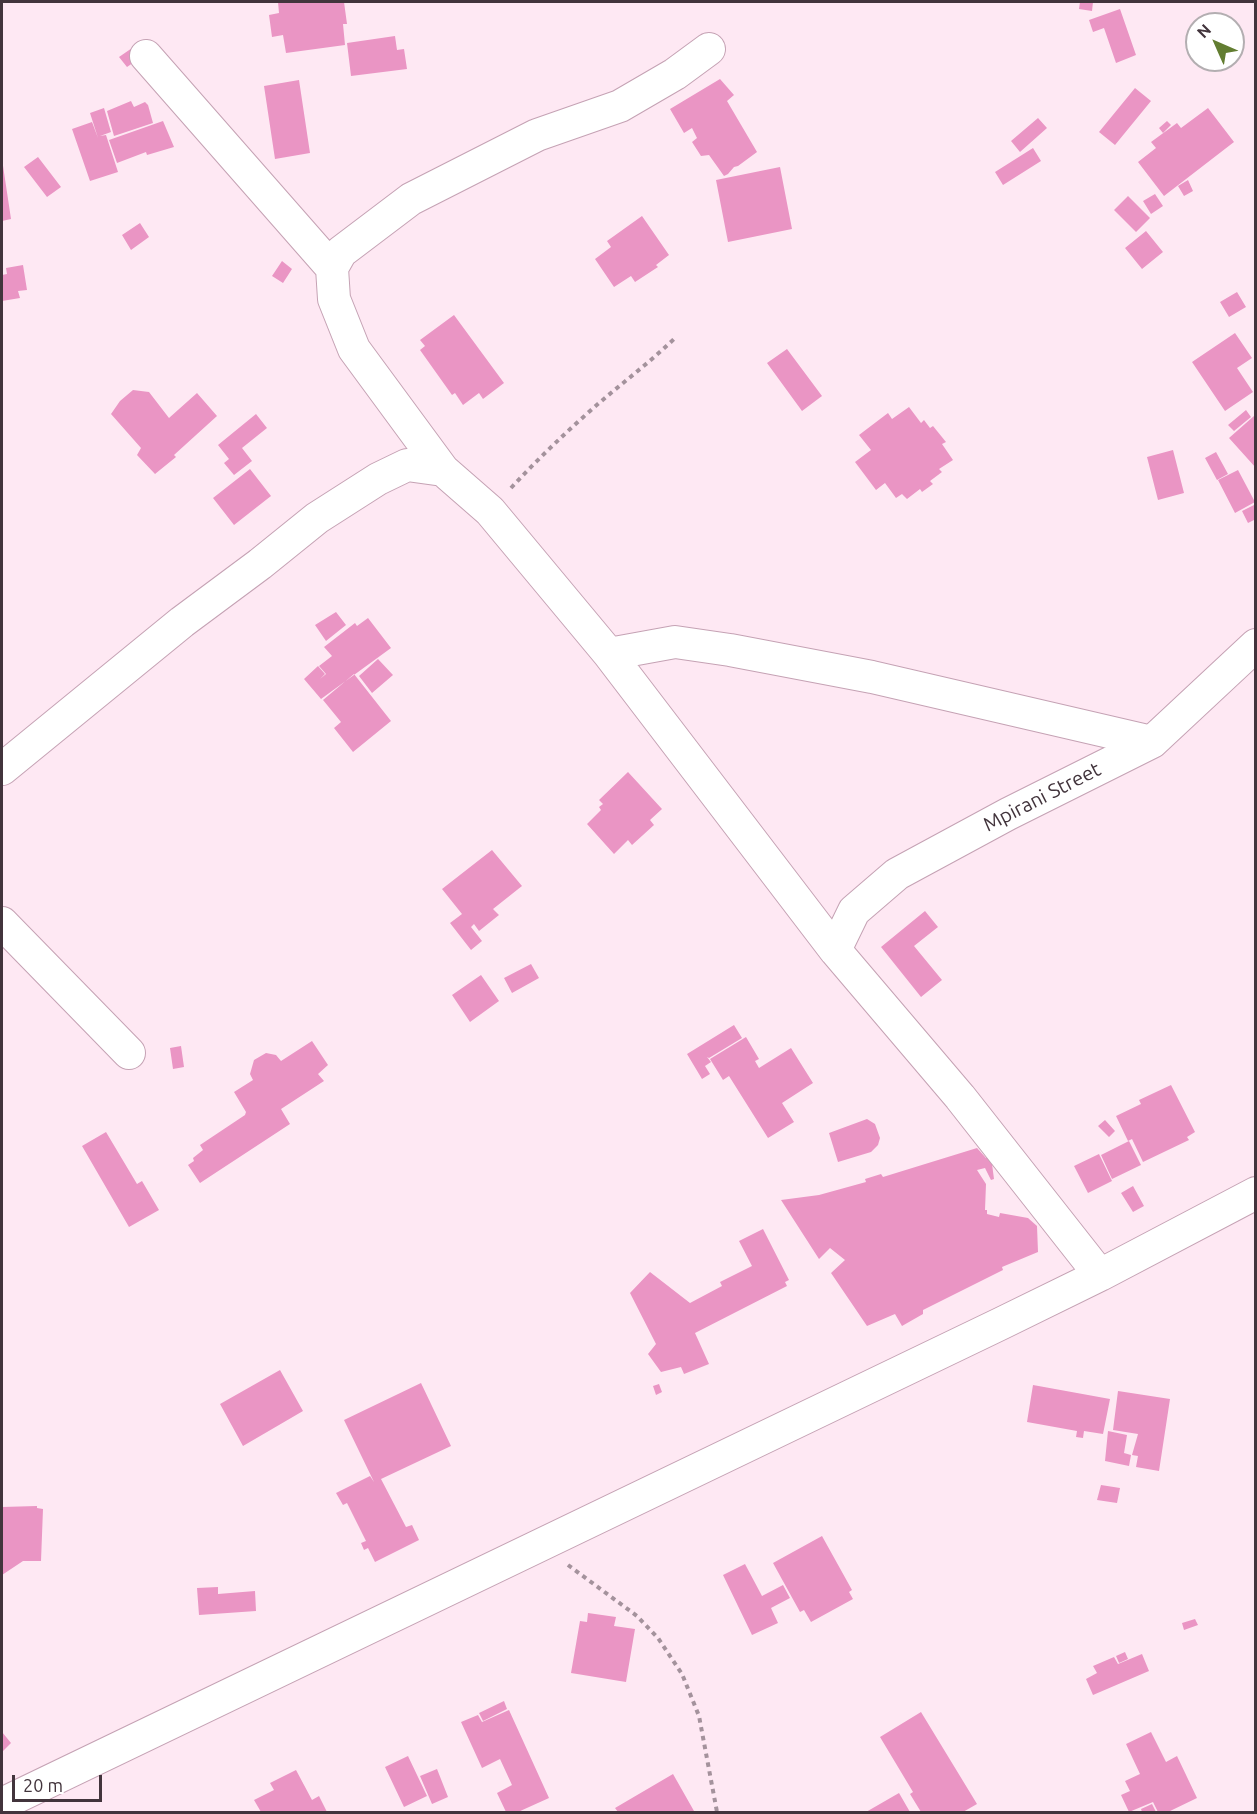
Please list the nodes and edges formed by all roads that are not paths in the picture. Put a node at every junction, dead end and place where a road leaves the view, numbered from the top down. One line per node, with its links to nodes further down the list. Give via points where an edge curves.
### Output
1 (709, 49): 3 (street, via 620,106 537,135 411,199 341,252)
2 (147, 56): 3 (street)
3 (332, 268): 4 (street, via 334,298 354,349)
4 (443, 470): 6 (street, via 490,511); 8 (street, via 406,465 317,518)
5 (1256, 645): 7 (street, Mpirani Street)
6 (609, 654): 7 (street, via 675,642 730,650 872,677); 10 (street)
7 (1152, 742): 10 (street, Mpirani Street, via 897,874 854,911)
8 (2, 769)
9 (2, 923): 11 (street)
10 (835, 950): 13 (street, via 960,1097)
11 (129, 1053)
12 (1256, 1193): 13 (street)
13 (1100, 1275): 14 (street)
14 (2, 1804)

